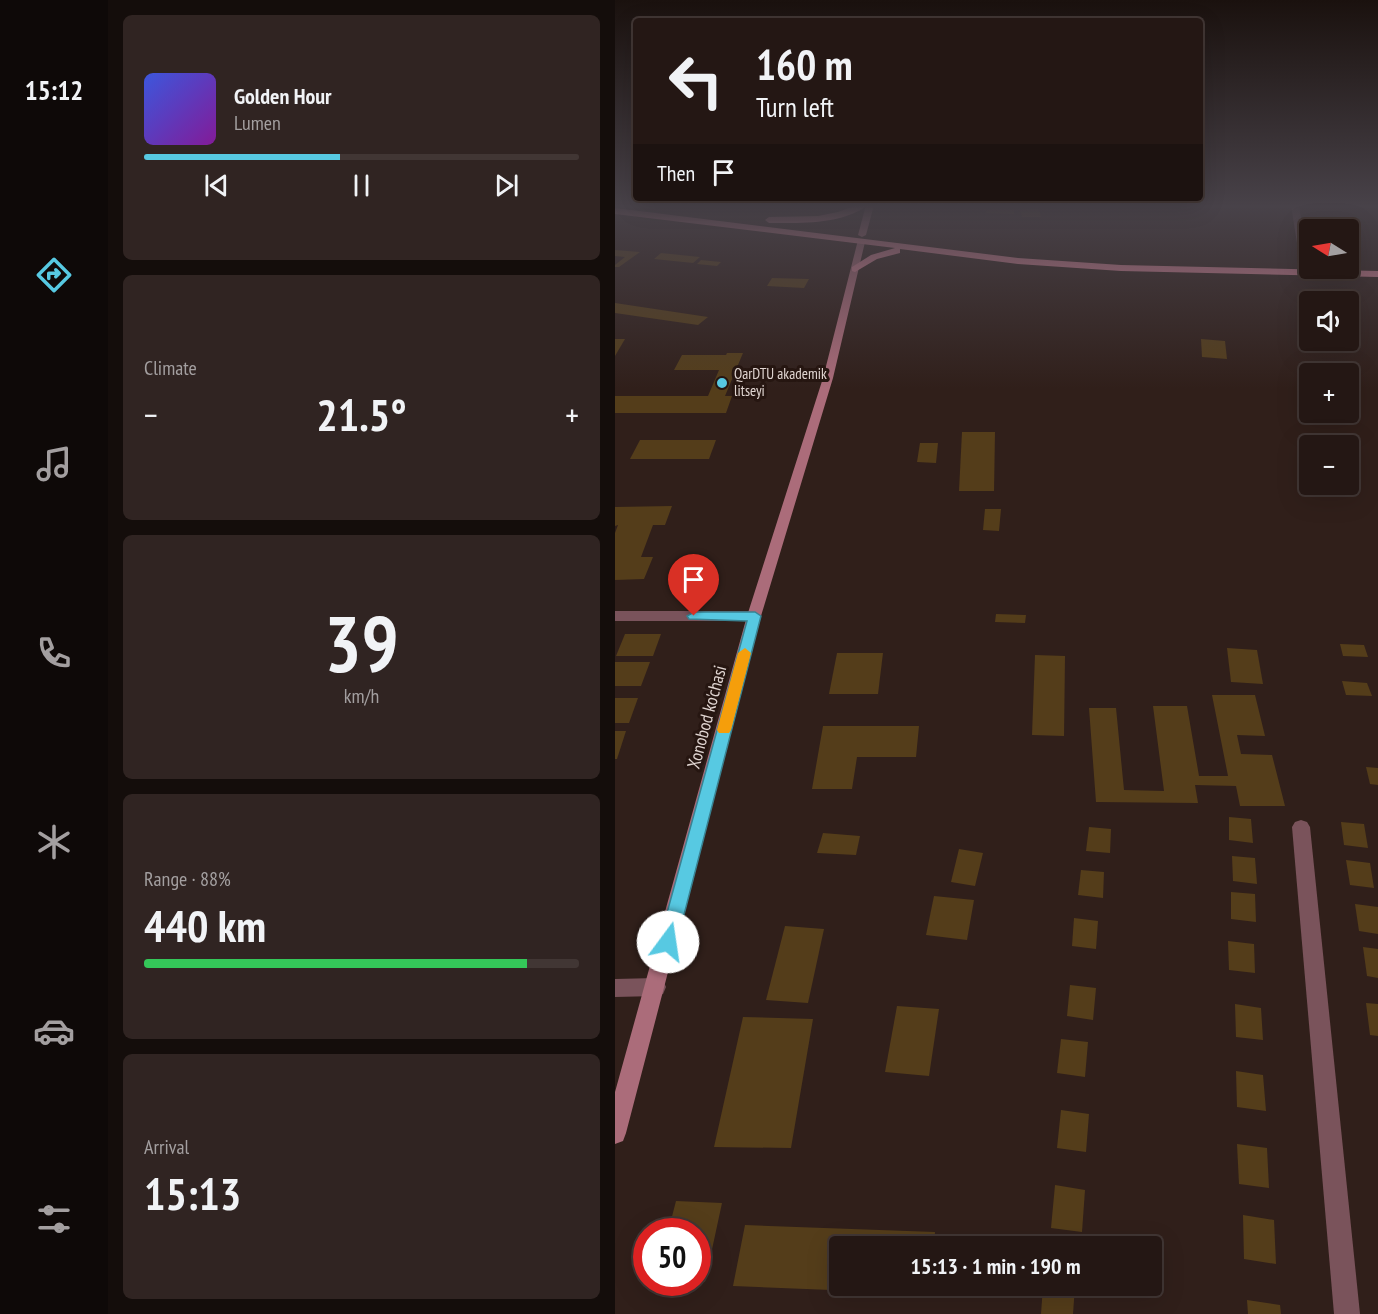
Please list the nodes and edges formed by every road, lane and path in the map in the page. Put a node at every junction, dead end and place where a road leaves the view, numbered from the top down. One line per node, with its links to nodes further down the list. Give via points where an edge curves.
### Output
1 (856, 266): 8 (main road, Xonobod ko'chasi)
2 (860, 266): 8 (highway)
3 (1096, 266): 9 (highway)
4 (1255, 266): 5 (highway)
5 (1299, 268)
6 (1359, 269): 7 (highway)
7 (1378, 269)
8 (855, 270): 11 (main road, Xonobod ko'chasi, via 828,378)
9 (1378, 274)
10 (615, 616): 11 (street)
11 (755, 616): 13 (main road, Xonobod ko'chasi)
12 (1301, 826): 16 (street)
13 (656, 987): 14 (street); 15 (main road, Xonobod ko'chasi)
14 (615, 988)
15 (615, 1133)
16 (1347, 1314)

